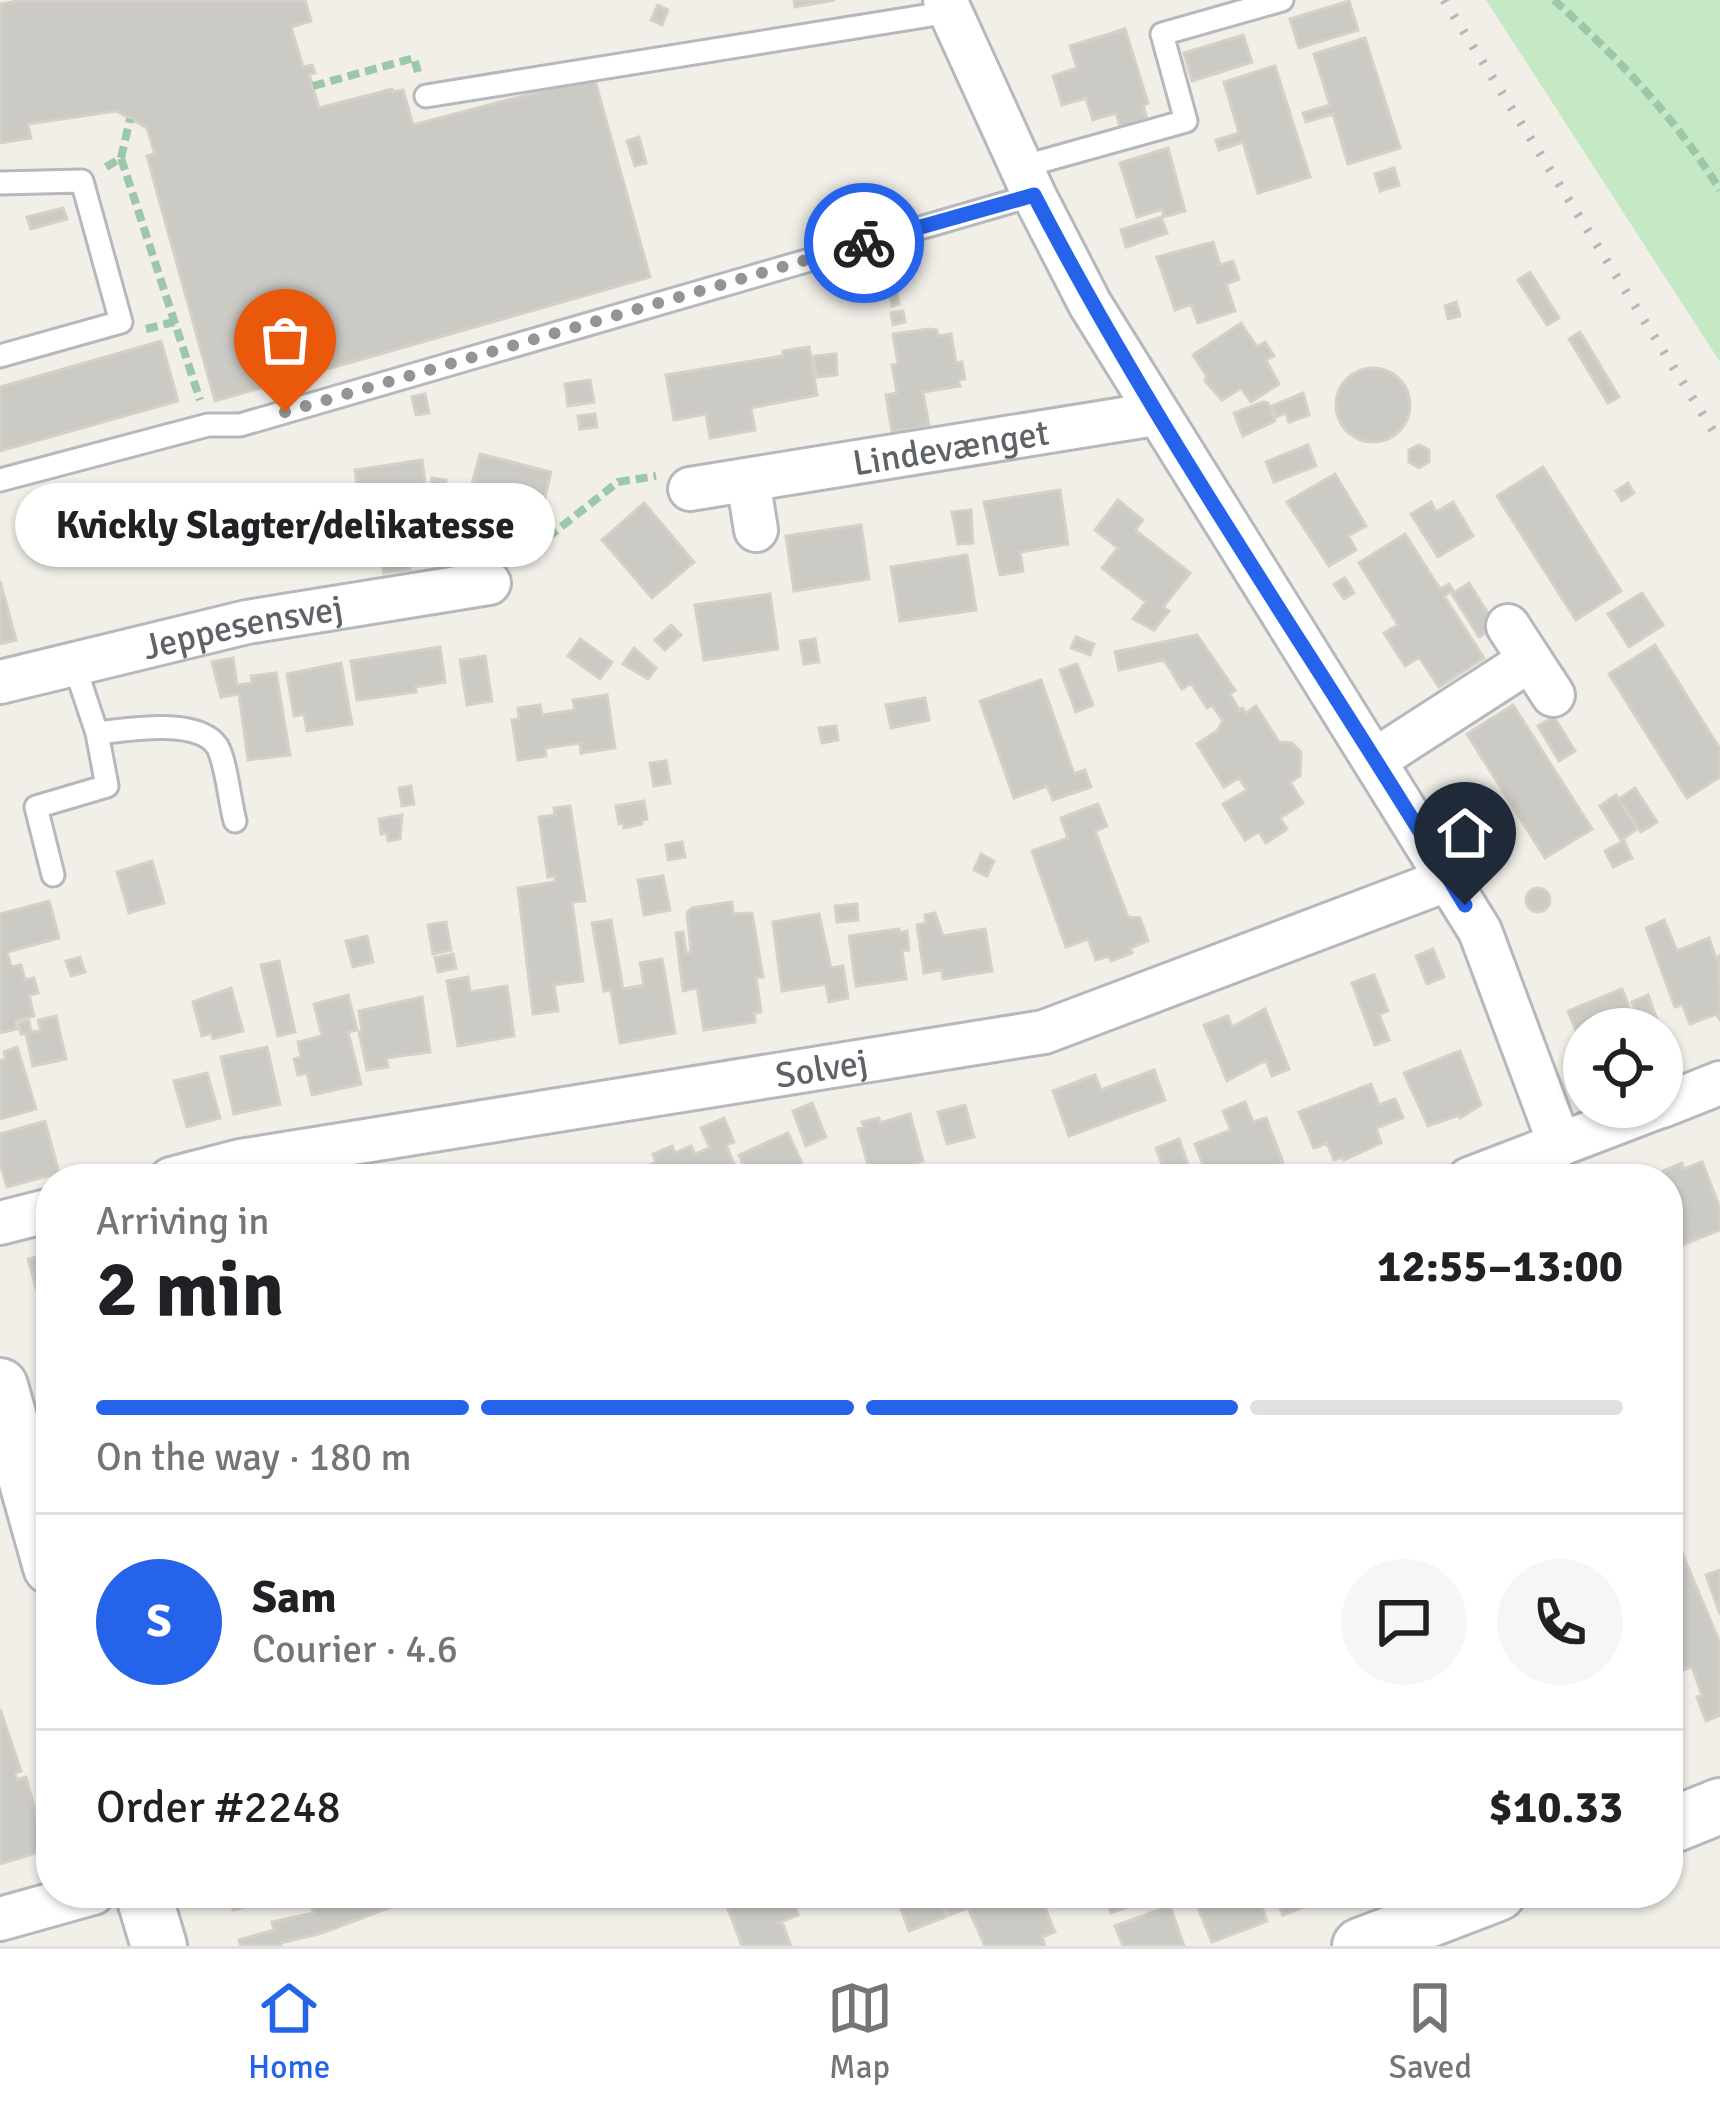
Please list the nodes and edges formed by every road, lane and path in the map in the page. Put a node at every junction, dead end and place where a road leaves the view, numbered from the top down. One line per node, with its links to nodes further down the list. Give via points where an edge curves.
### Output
1 (1282, 0): 8 (lane, via 1162,34 1186,121)
2 (1554, 0): 11 (path, via 1625,65)
3 (948, 6): 5 (lane); 8 (street)
4 (313, 86): 5 (path, via 414,58)
5 (426, 96)
6 (130, 118): 7 (path)
7 (121, 158): 9 (path); 14 (path)
8 (1027, 181): 13 (street); 14 (lane, via 240,425)
9 (82, 182): 10 (lane); 12 (lane, via 122,322)
10 (0, 183)
11 (1720, 190)
12 (0, 356)
13 (1155, 415): 16 (street, Lindevænget); 24 (street)
14 (208, 425): 15 (lane)
15 (0, 480)
16 (748, 480): 17 (street, Lindevænget); 18 (street)
17 (690, 489): 19 (path, via 679,472 618,482)
18 (756, 530)
19 (489, 583): 21 (street, Jeppesensvej, via 247,622)
20 (1530, 661): 24 (street)
21 (74, 664): 22 (street, Jeppesensvej); 23 (lane)
22 (0, 682)
23 (98, 733): 25 (lane, via 200,733 217,747); 26 (lane, via 107,786 36,807)
24 (1375, 760): 27 (street)
25 (235, 821)
26 (53, 875)
27 (1449, 879): 31 (street, via 1480,931); 32 (street, Solvej, via 1044,1032)
28 (1720, 1083): 29 (street)
29 (1683, 1097)
30 (1604, 1128): 31 (street)
31 (1560, 1145): 33 (street)
32 (228, 1164)
33 (1509, 1164)
34 (36, 1214): 35 (street)
35 (0, 1223)
36 (0, 1386): 37 (street)
37 (36, 1514)
38 (1720, 1807): 39 (street)
39 (1683, 1821)
40 (39, 1908): 43 (street)
41 (148, 1908): 44 (street)
42 (1460, 1908): 45 (street)
43 (0, 1919)
44 (159, 1946)
45 (1362, 1946)

